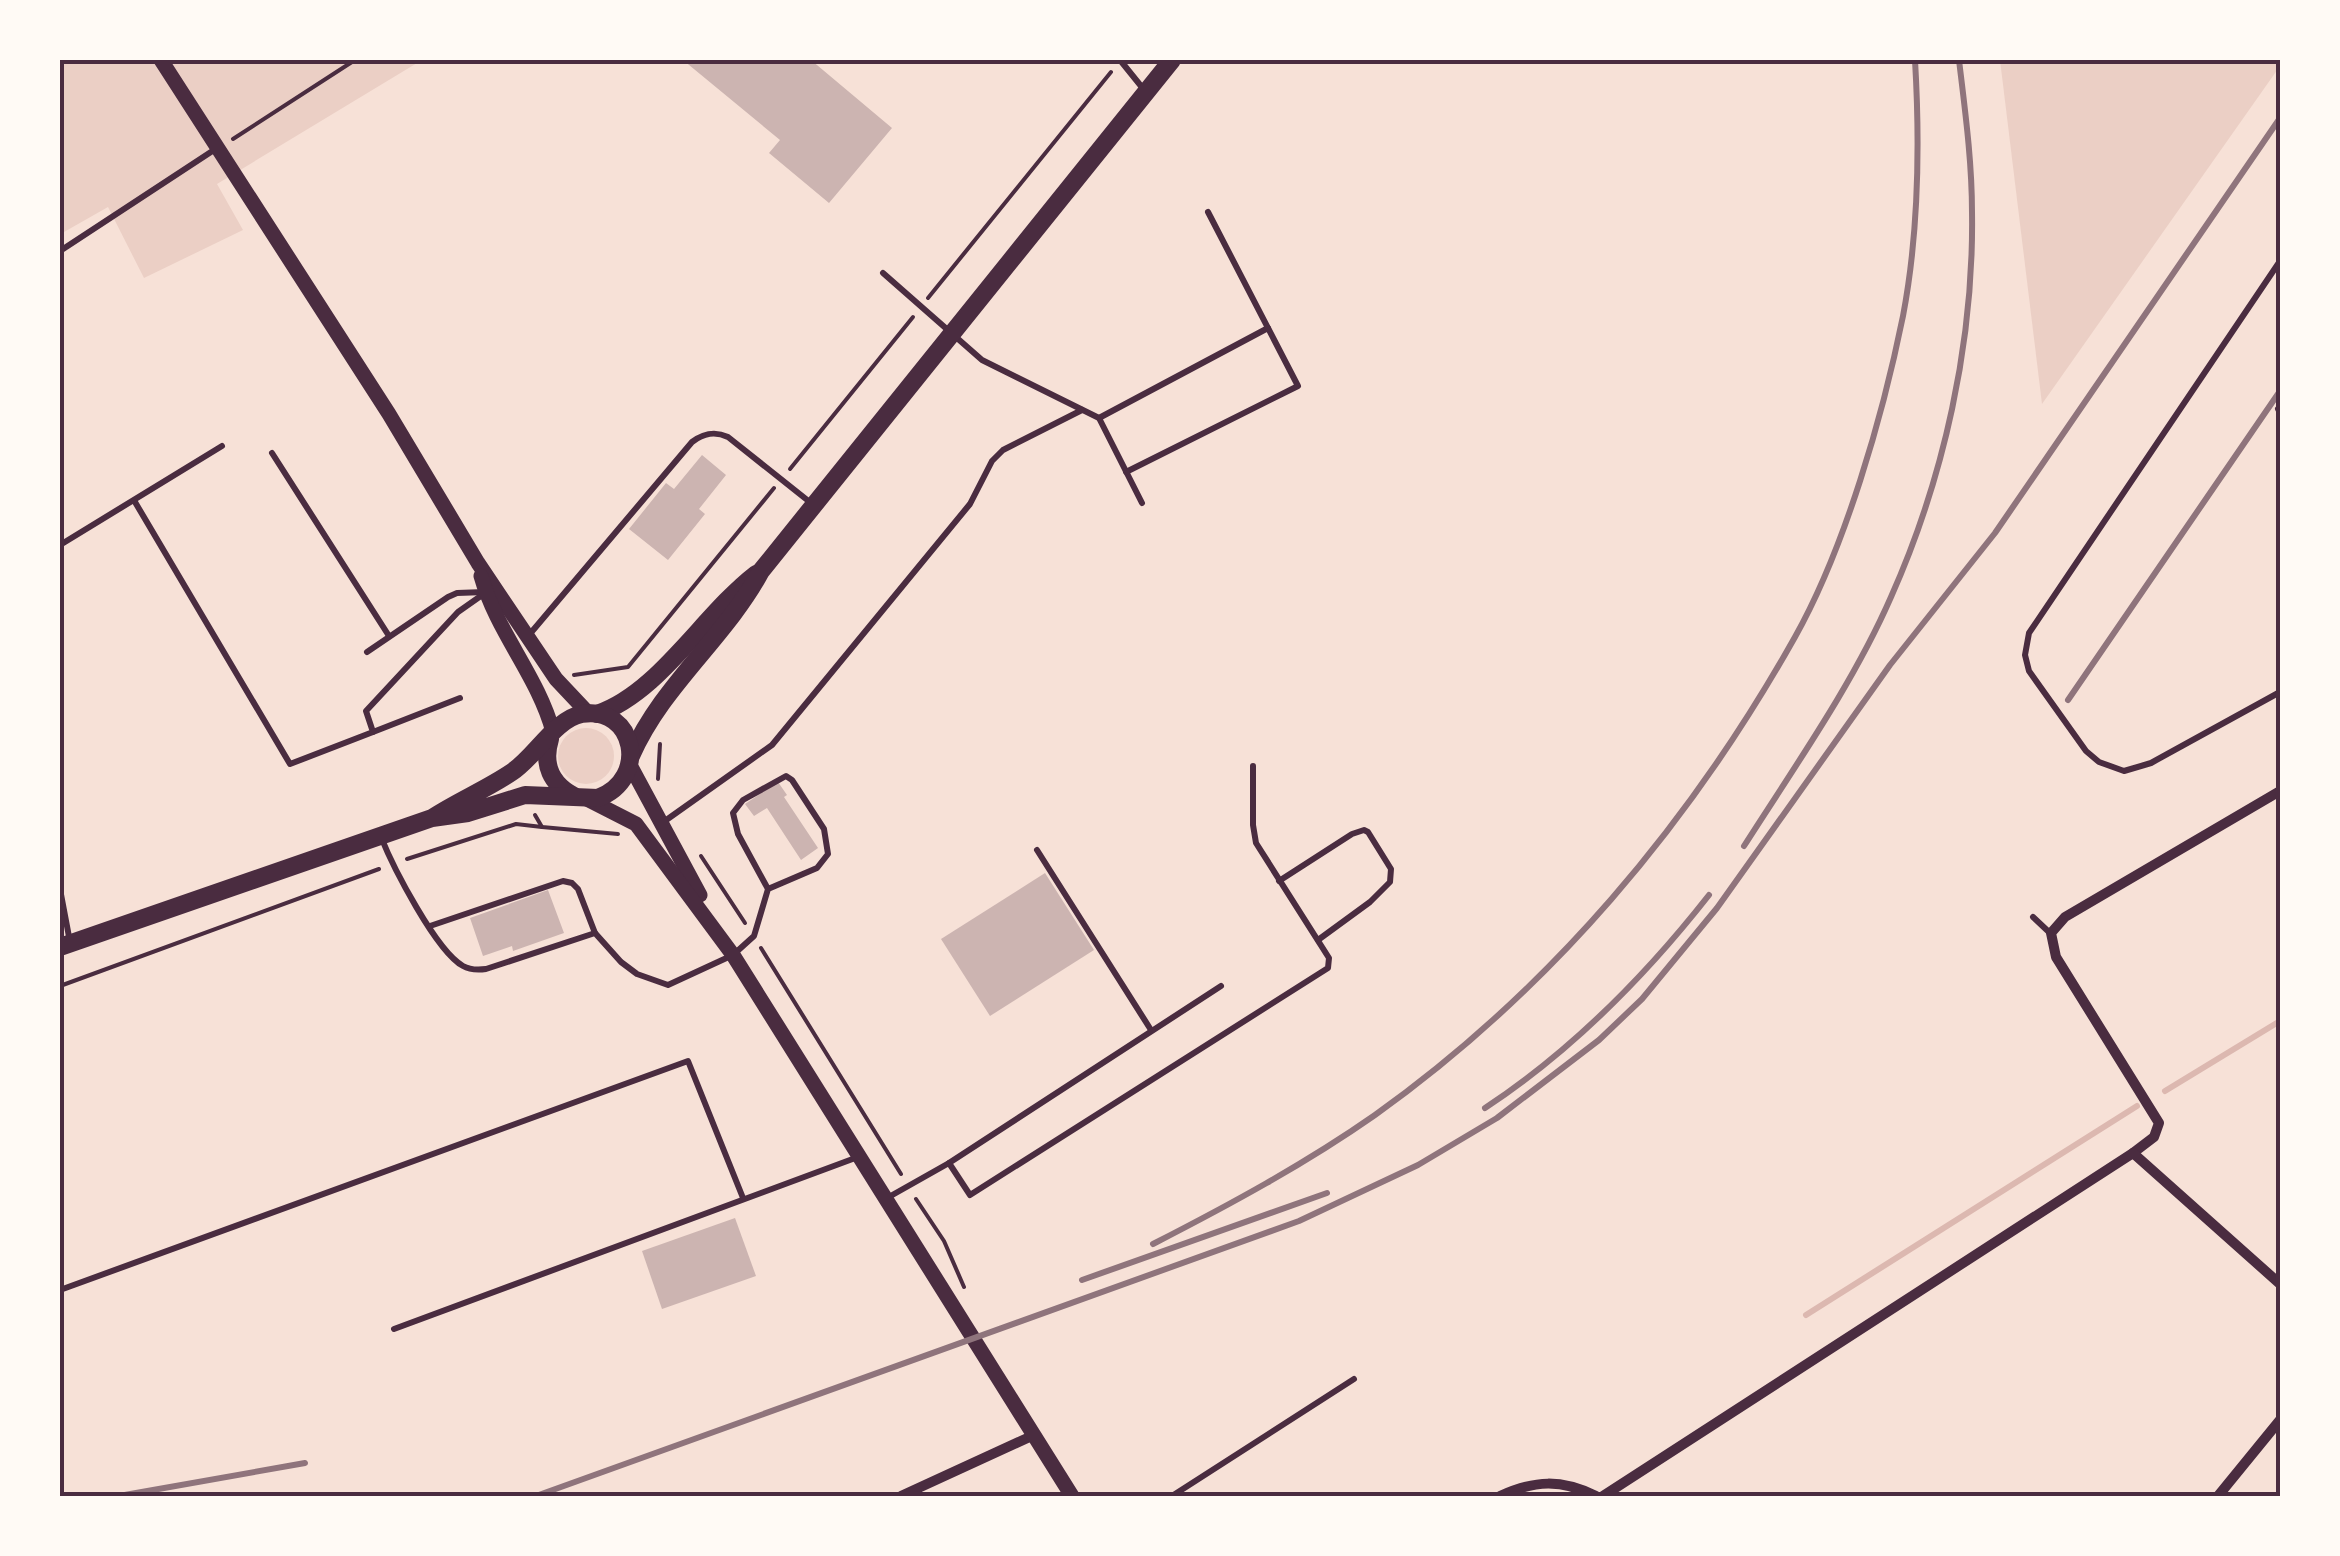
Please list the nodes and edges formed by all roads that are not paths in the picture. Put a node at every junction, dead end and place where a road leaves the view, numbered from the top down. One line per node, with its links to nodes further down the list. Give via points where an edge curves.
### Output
1 (161, 60): 5 (main road)
2 (1120, 60): 4 (lane)
3 (1172, 60): 4 (main road)
4 (1146, 92): 11 (main road)
5 (218, 148): 7 (lane); 22 (main road, via 389,414)
6 (1208, 212): 10 (lane)
7 (60, 251)
8 (2280, 261): 26 (lane, via 2028,633 2025,656 2086,751 2124,771 2151,763)
9 (884, 273): 11 (lane)
10 (1268, 328): 13 (lane); 16 (lane, via 1298,386)
11 (952, 333): 12 (lane, via 982,360); 19 (main road)
12 (1082, 410): 13 (lane); 36 (lane, via 1003,450 970,504 772,745)
13 (1099, 418): 16 (lane)
14 (222, 446): 17 (lane)
15 (272, 454): 23 (lane)
16 (1126, 472): 18 (lane)
17 (135, 502): 20 (lane); 29 (lane, via 290,764)
18 (1142, 503)
19 (814, 504): 21 (main road); 24 (lane, via 728,437 698,438)
20 (60, 545)
21 (760, 570): 28 (main road, via 637,694); 31 (main road, via 747,596 664,696)
22 (490, 590): 23 (lane, via 457,593); 24 (main road); 29 (lane, via 458,612 366,711); 30 (main road, via 496,618 540,691)
23 (389, 636): 25 (lane)
24 (528, 636): 28 (main road, via 556,679)
25 (366, 652)
26 (2280, 692)
27 (460, 698): 29 (lane)
28 (592, 714): 30 (main road, via 568,718); 31 (main road, via 625,733)
29 (373, 732)
30 (551, 736): 34 (main road, via 550,773 564,791); 35 (main road, via 512,773)
31 (631, 760): 34 (main road, via 619,786 598,798); 36 (main road)
32 (1253, 766): 39 (lane, via 1253,836)
33 (2280, 791): 45 (street, via 2065,916)
34 (580, 797): 35 (main road, via 525,795); 48 (main road, via 636,824)
35 (432, 818): 37 (main road)
36 (661, 824): 48 (main road)
37 (380, 836): 43 (lane); 47 (main road)
38 (1037, 850): 50 (lane)
39 (1279, 881): 46 (lane); 46 (lane, via 1352,834 1368,832 1391,868 1390,882)
40 (60, 889): 47 (lane)
41 (768, 889): 41 (lane, via 733,813 742,800 786,776 824,829 828,854 817,868); 48 (lane, via 754,936)
42 (2033, 917): 45 (lane)
43 (430, 926): 44 (lane, via 453,958 475,970); 44 (lane, via 572,882)
44 (595, 933): 48 (lane, via 621,962 660,984)
45 (2051, 934): 51 (street, via 2056,957 2159,1123 2154,1137)
46 (1318, 940): 53 (lane, via 1329,958 1323,973 970,1195)
47 (65, 945)
48 (733, 955): 52 (main road)
49 (1220, 986): 50 (lane)
50 (1151, 1030): 53 (lane)
51 (2133, 1153): 56 (street); 66 (street)
52 (860, 1156): 54 (lane); 55 (main road)
53 (948, 1163): 55 (lane)
54 (743, 1198): 57 (lane, via 688,1061); 58 (lane)
55 (886, 1199): 61 (main road)
56 (2280, 1284)
57 (60, 1290)
58 (394, 1329)
59 (1354, 1379): 64 (lane)
60 (2280, 1420): 67 (street)
61 (1034, 1435): 62 (street); 63 (main road)
62 (901, 1496)
63 (1072, 1496)
64 (1172, 1496)
65 (1500, 1496): 66 (street, via 1551,1481)
66 (1599, 1496)
67 (2218, 1496)

